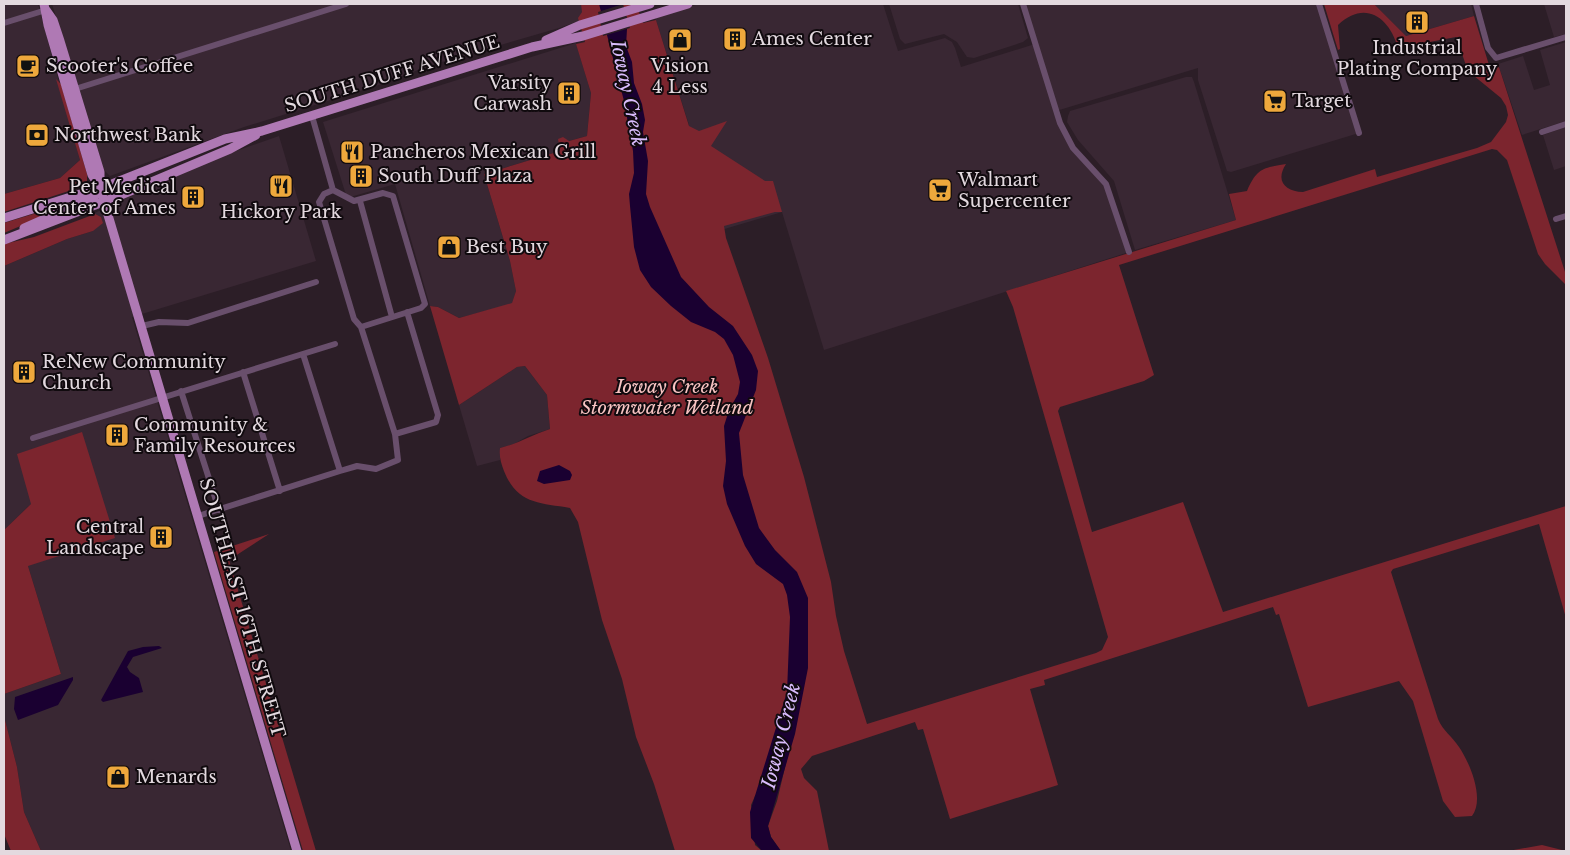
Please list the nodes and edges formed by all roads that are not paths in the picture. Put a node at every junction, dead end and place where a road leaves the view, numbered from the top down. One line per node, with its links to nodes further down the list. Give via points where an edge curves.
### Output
1 (346, 4): 11 (street)
2 (650, 4): 10 (main road, SOUTH DUFF AVENUE, via 580,26)
3 (688, 4): 10 (main road, SOUTH DUFF AVENUE, via 583,36)
4 (1023, 4): 25 (street, via 1060,124 1073,148 1106,184)
5 (1319, 4): 16 (street)
6 (1476, 4): 9 (street, via 1493,56 1500,57)
7 (45, 7): 8 (street); 11 (main road, via 55,25); 17 (main road, via 90,166)
8 (4, 24)
9 (1566, 38)
10 (532, 47): 12 (main road, SOUTH DUFF AVENUE)
11 (75, 89): 17 (main road, via 100,172)
12 (312, 116): 14 (main road, SOUTH DUFF AVENUE); 18 (street)
13 (1566, 124): 15 (street)
14 (262, 131): 17 (main road, SOUTH DUFF AVENUE, via 225,139); 20 (main road, SOUTH DUFF AVENUE)
15 (1542, 132)
16 (1359, 133)
17 (100, 188): 20 (main road, SOUTHEAST 16TH STREET); 22 (main road, SOUTH DUFF AVENUE); 24 (main road, via 94,197)
18 (333, 190): 19 (street); 30 (street, via 324,194 319,202 354,319)
19 (360, 201): 27 (street, via 383,193 393,196 425,304); 28 (street)
20 (105, 202): 24 (main road, SOUTH DUFF AVENUE); 29 (main road, SOUTHEAST 16TH STREET)
21 (1566, 216): 23 (street)
22 (4, 218)
23 (1556, 219)
24 (4, 239)
25 (1129, 252)
26 (316, 282): 29 (street, via 188,323 159,322)
27 (407, 312): 28 (street); 36 (street, via 438,415 436,422)
28 (392, 317): 30 (street)
29 (142, 326): 35 (main road, SOUTHEAST 16TH STREET)
30 (361, 327): 36 (street)
31 (334, 344): 32 (street)
32 (303, 354): 33 (street); 38 (street)
33 (244, 372): 34 (street); 39 (street)
34 (181, 392): 35 (street); 40 (street)
35 (163, 397): 37 (street); 41 (main road, SOUTHEAST 16TH STREET)
36 (394, 434): 38 (street, via 398,460 376,470 357,466)
37 (33, 438)
38 (340, 471): 39 (street)
39 (280, 490): 40 (street)
40 (219, 510): 41 (street)
41 (198, 516): 42 (main road, SOUTHEAST 16TH STREET)
42 (297, 851)

